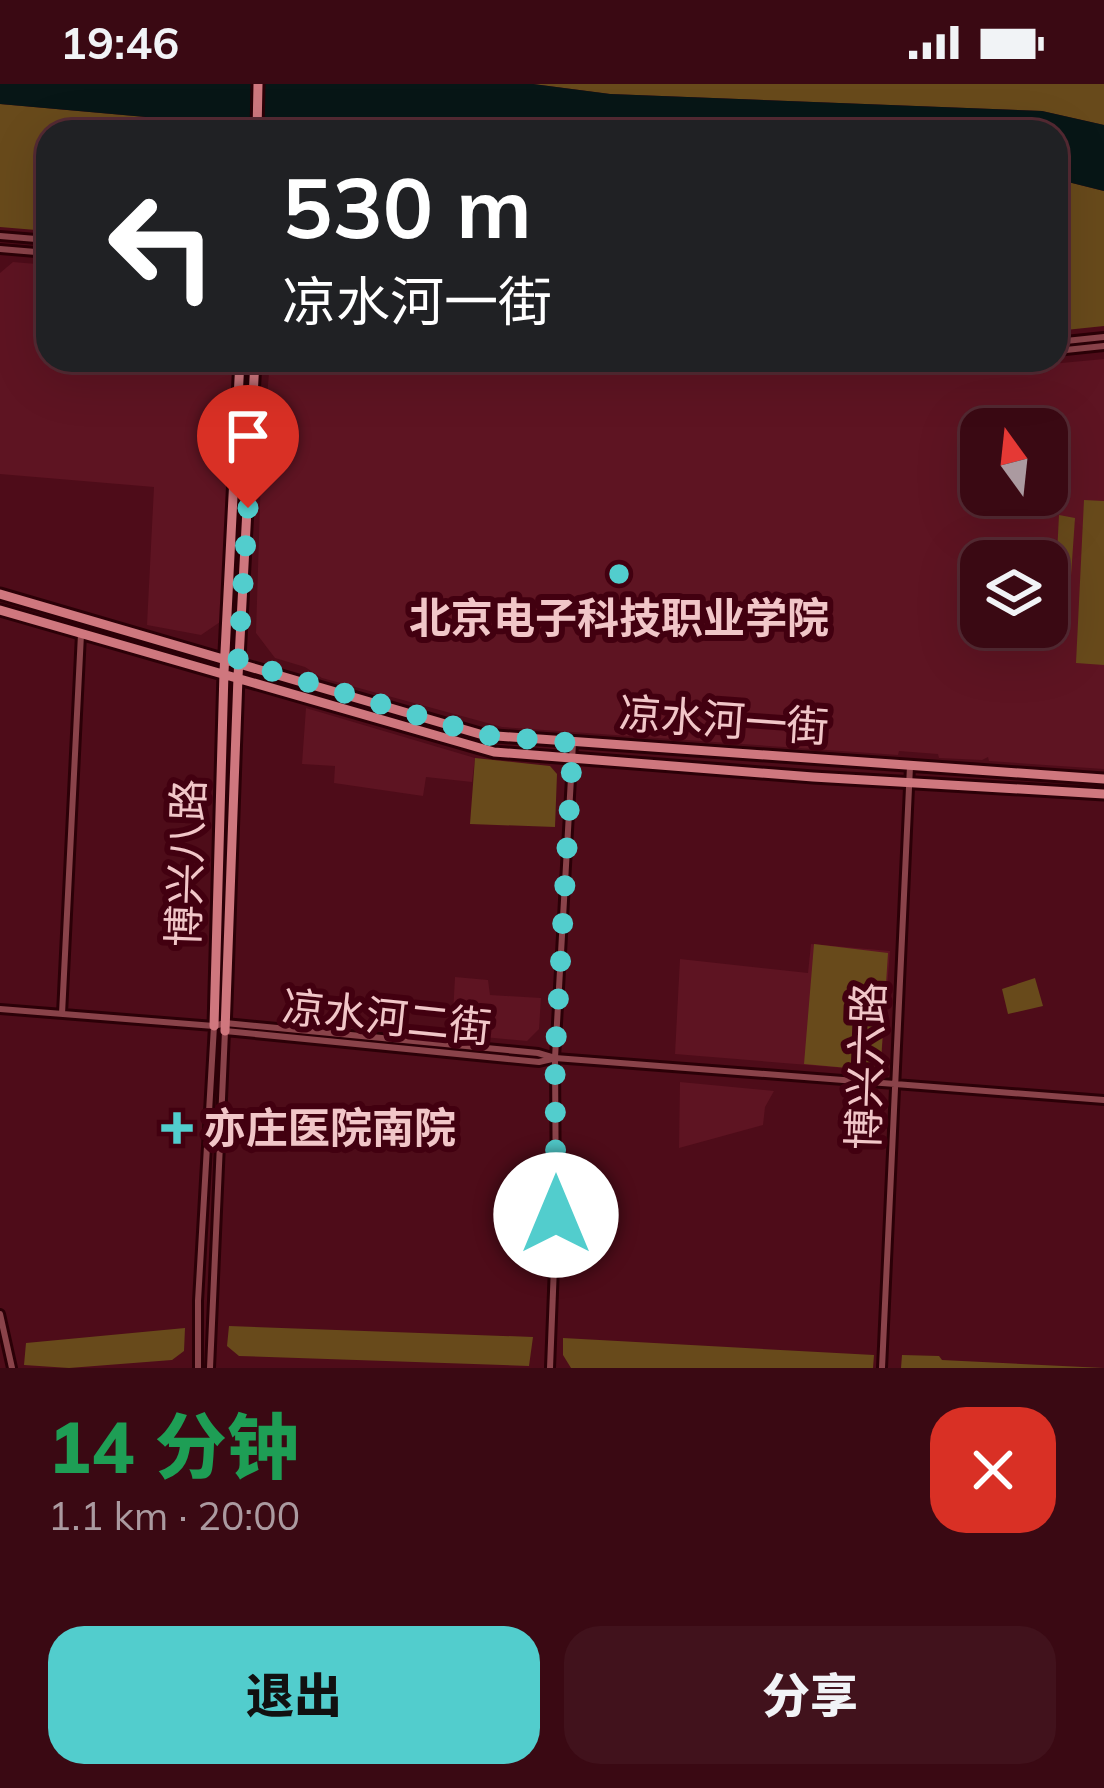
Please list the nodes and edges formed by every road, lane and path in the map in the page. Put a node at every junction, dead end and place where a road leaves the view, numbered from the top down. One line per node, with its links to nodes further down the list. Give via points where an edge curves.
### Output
1 (255, 84): 2 (main road)
2 (255, 120)
3 (0, 236): 4 (street)
4 (36, 239)
5 (0, 249): 6 (street)
6 (36, 252)
7 (1104, 337): 8 (street)
8 (1068, 341)
9 (1104, 346): 10 (street)
10 (1068, 350)
11 (239, 372): 16 (main road, 博兴八路)
12 (254, 372): 17 (main road, 博兴八路)
13 (0, 594): 16 (main road, 凉水河一街)
14 (0, 610): 15 (main road, 凉水河一街)
15 (81, 632): 18 (main road, 凉水河一街); 29 (street)
16 (226, 657): 17 (main road, 凉水河一街); 18 (main road, 博兴八路)
17 (238, 661): 19 (main road, 博兴八路); 20 (main road, 凉水河一街, via 483,735)
18 (224, 672): 19 (main road, 凉水河一街); 30 (main road, 博兴八路)
19 (238, 677): 22 (main road, 凉水河一街, via 475,748); 30 (main road, 博兴八路)
20 (543, 740): 21 (main road, 凉水河一街); 22 (main road)
21 (573, 743): 23 (street); 24 (main road, 凉水河一街)
22 (540, 756): 23 (main road, 凉水河一街)
23 (572, 758): 26 (main road, 凉水河一街); 31 (street)
24 (910, 766): 25 (main road, 凉水河一街); 26 (street, 博兴六路)
25 (1104, 778)
26 (910, 782): 27 (main road, 凉水河一街); 32 (street, 博兴六路)
27 (1104, 794)
28 (0, 1009): 29 (street, 凉水河二街)
29 (62, 1014): 30 (street, 凉水河二街)
30 (221, 1027): 31 (street, 凉水河二街); 36 (street, 博兴八路); 37 (street, 博兴八路)
31 (555, 1058): 32 (street, 凉水河二街); 38 (street)
32 (893, 1087): 33 (street, 凉水河二街); 39 (street, 博兴六路)
33 (1104, 1100)
34 (0, 1314): 35 (street)
35 (12, 1368)
36 (198, 1368)
37 (210, 1368)
38 (550, 1368)
39 (882, 1368)

